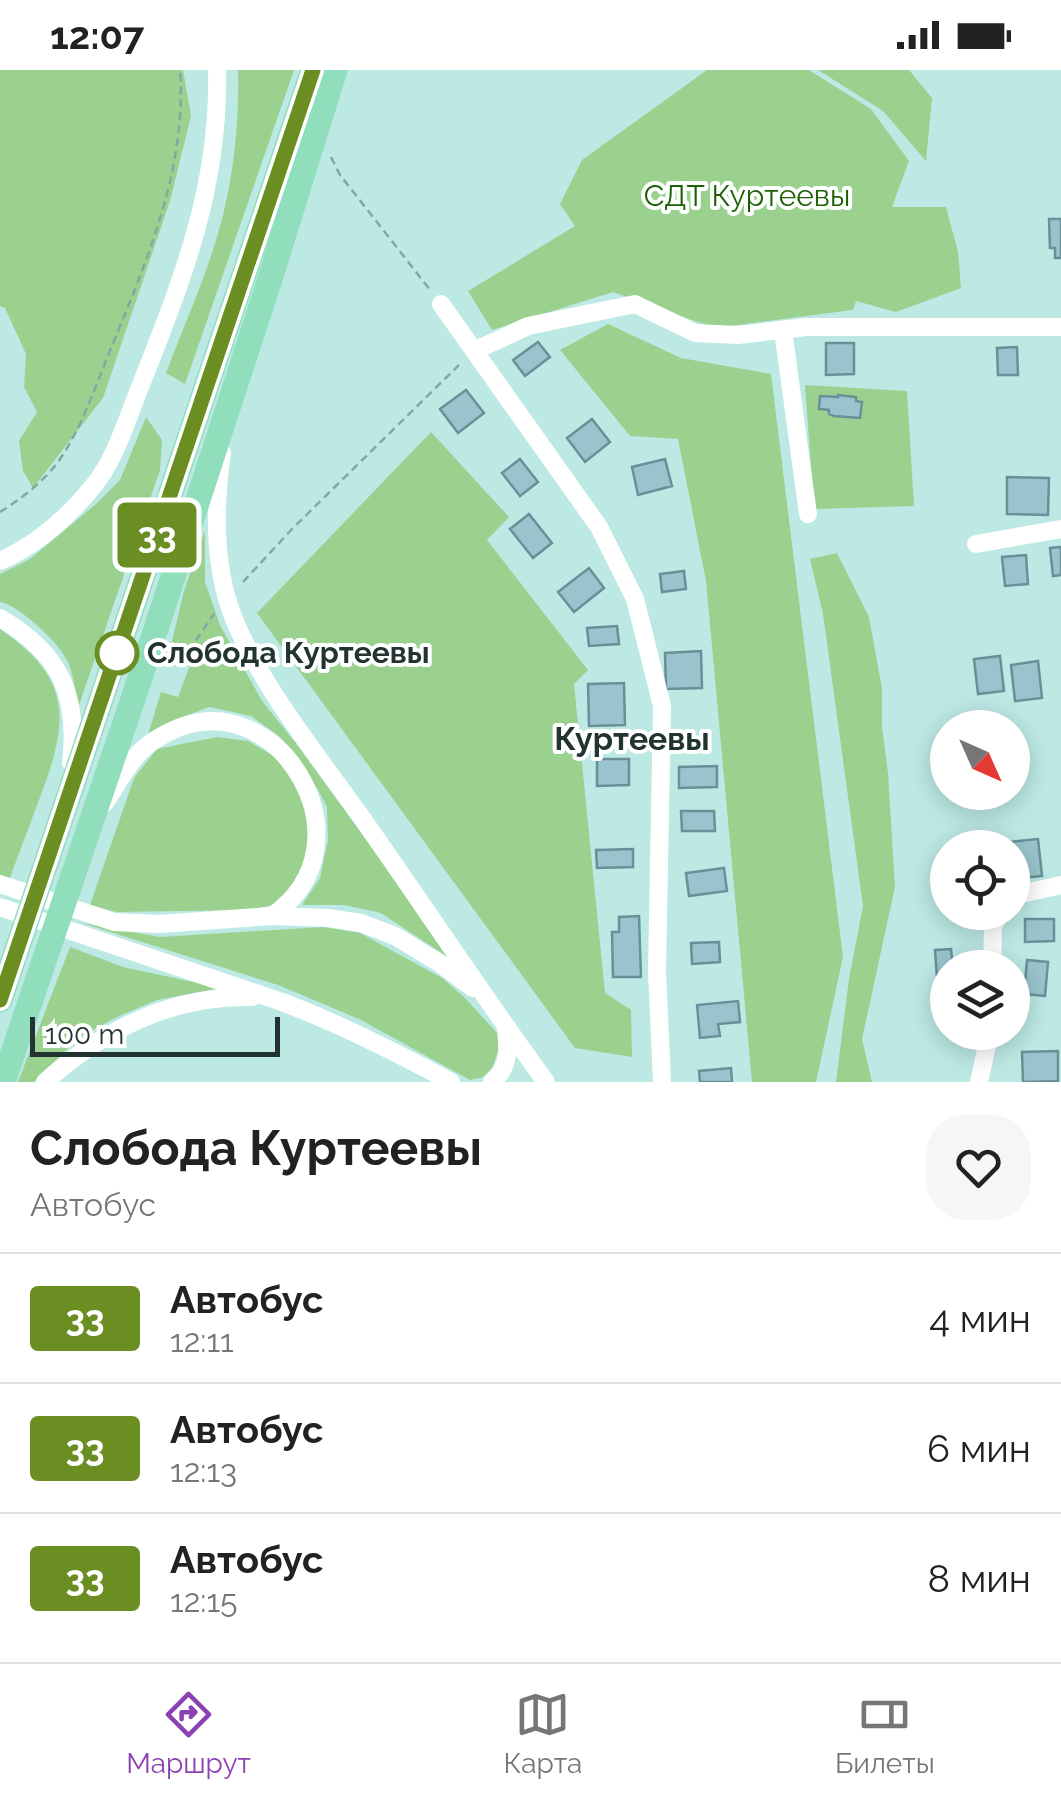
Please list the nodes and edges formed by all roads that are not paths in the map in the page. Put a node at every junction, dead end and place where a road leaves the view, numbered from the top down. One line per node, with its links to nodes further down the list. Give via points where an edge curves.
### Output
1 (217, 70): 12 (street, via 205,201 113,453 96,483 58,523)
2 (312, 70): 14 (highway)
3 (335, 70): 8 (highway)
4 (441, 304): 7 (street)
5 (1061, 327): 6 (street)
6 (783, 330): 7 (street, via 695,333 635,304 528,326); 9 (street)
7 (474, 351): 31 (street, via 598,527 635,598 662,706)
8 (230, 403): 15 (highway); 22 (street, via 216,533 234,618 285,708)
9 (808, 514)
10 (1061, 529): 11 (street)
11 (976, 544)
12 (0, 560)
13 (0, 618): 14 (street, via 49,656 67,692 74,735)
14 (65, 813): 21 (highway)
15 (92, 822): 20 (street, via 139,752 170,732 210,722 261,736 298,775 318,835 307,881); 26 (highway)
16 (0, 884): 20 (street, via 114,922)
17 (1061, 884): 18 (street)
18 (1030, 892)
19 (0, 907): 23 (street)
20 (272, 916): 22 (street, via 328,918 395,936)
21 (3, 991)
22 (485, 998): 24 (street)
23 (282, 1002): 27 (street, via 223,997 170,1007 91,1044); 28 (street)
24 (506, 1027): 29 (street, via 508,1052 502,1074); 30 (street)
25 (986, 1050): 32 (street)
26 (3, 1082)
27 (45, 1082)
28 (452, 1082)
29 (492, 1082)
30 (546, 1082)
31 (662, 1082)
32 (980, 1082)

